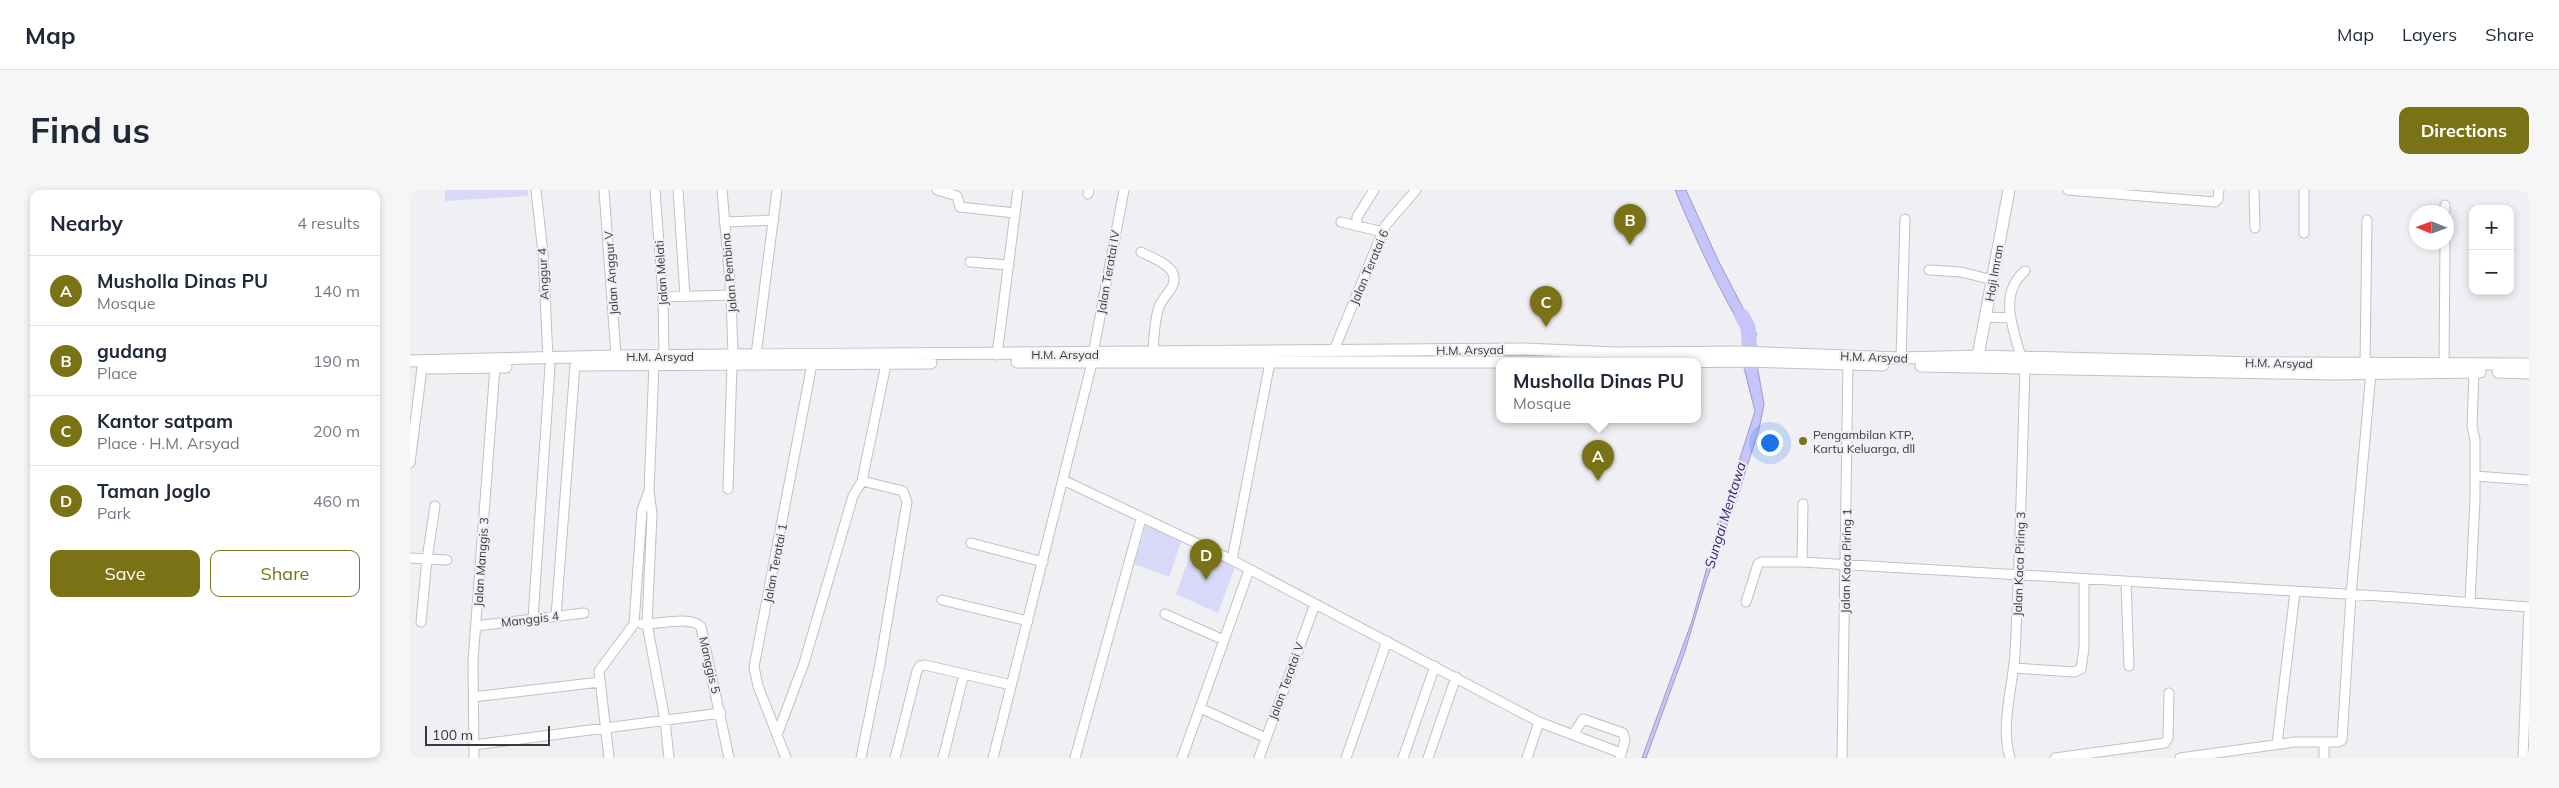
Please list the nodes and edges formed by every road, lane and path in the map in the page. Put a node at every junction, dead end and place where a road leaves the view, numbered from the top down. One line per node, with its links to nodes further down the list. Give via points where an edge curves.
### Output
1 (536, 190): 57 (street, Anggur 4)
2 (604, 190): 43 (street, Jalan Anggur V)
3 (655, 190): 36 (street, Jalan Melati)
4 (678, 190): 35 (street)
5 (722, 190): 21 (street, Jalan Pembina)
6 (777, 190): 19 (street)
7 (937, 190): 17 (street, via 957,196 960,207)
8 (1018, 190): 17 (street)
9 (1124, 190): 49 (street, Jalan Teratai IV)
10 (1374, 190): 23 (street, via 1358,217)
11 (1416, 190): 25 (street, Jalan Teratai 6)
12 (2009, 190): 33 (street, Haji Imran)
13 (2068, 190): 14 (street, via 2215,202)
14 (2219, 190)
15 (2254, 190): 24 (street)
16 (2304, 190): 26 (street)
17 (1015, 212): 30 (street)
18 (1905, 219): 51 (street)
19 (774, 220): 21 (street); 41 (street)
20 (2367, 220): 68 (street)
21 (724, 222): 34 (street, Jalan Pembina)
22 (1341, 222): 23 (street)
23 (1357, 226): 25 (street)
24 (2255, 228)
25 (1383, 232): 39 (street, Jalan Teratai 6)
26 (2304, 233)
27 (2445, 250): 69 (street)
28 (1141, 252): 40 (street, via 1170,267 1175,275 1173,286 1159,306)
29 (970, 262): 30 (street)
30 (1009, 266): 42 (street)
31 (1929, 270): 33 (street, via 1961,272)
32 (2025, 272): 38 (street, via 2015,280 2010,293)
33 (1993, 280): 37 (street, Haji Imran)
34 (731, 295): 35 (street); 52 (street, Jalan Pembina)
35 (685, 296): 36 (street)
36 (663, 298): 44 (street, Jalan Melati)
37 (1986, 317): 38 (street); 45 (street, Haji Imran)
38 (2011, 318): 48 (street)
39 (1334, 350): 46 (street, H.M. Arsyad); 47 (street, H.M. Arsyad)
40 (1153, 353): 46 (street, H.M. Arsyad); 49 (street, H.M. Arsyad)
41 (756, 355): 52 (street, H.M. Arsyad); 53 (street, H.M. Arsyad)
42 (997, 355): 49 (street, H.M. Arsyad); 53 (street, H.M. Arsyad)
43 (616, 356): 44 (street, H.M. Arsyad); 57 (street, H.M. Arsyad)
44 (664, 356): 52 (street, H.M. Arsyad)
45 (1978, 356): 48 (street, H.M. Arsyad); 51 (street, H.M. Arsyad)
46 (1271, 357): 49 (street, H.M. Arsyad); 54 (street, H.M. Arsyad); 87 (street)
47 (1741, 357): 50 (street, H.M. Arsyad); 55 (street, H.M. Arsyad)
48 (2021, 357): 64 (street, H.M. Arsyad)
49 (1092, 358): 60 (street, H.M. Arsyad); 75 (street, Jalan Teratai IV)
50 (1759, 358): 51 (street, H.M. Arsyad); 61 (street, H.M. Arsyad)
51 (1901, 358)
52 (733, 360): 53 (street, H.M. Arsyad); 58 (street, H.M. Arsyad); 78 (street, Jalan Pembina)
53 (776, 360): 59 (street, H.M. Arsyad)
54 (1496, 360)
55 (1701, 360)
56 (410, 361): 57 (street, H.M. Arsyad)
57 (549, 362): 63 (street, H.M. Arsyad); 65 (street, H.M. Arsyad); 105 (street, Anggur 4)
58 (654, 364): 63 (street, H.M. Arsyad); 79 (street)
59 (812, 364): 60 (street, H.M. Arsyad); 127 (street, Jalan Teratai 1, via 754,667)
60 (886, 364): 77 (street)
61 (1848, 364): 70 (street, H.M. Arsyad); 90 (street, Jalan Kaca Piring 1)
62 (2529, 364): 69 (street, H.M. Arsyad)
63 (575, 365): 104 (street)
64 (2110, 365): 68 (street, H.M. Arsyad); 70 (street, H.M. Arsyad)
65 (495, 367): 67 (street, H.M. Arsyad); 110 (street, Jalan Manggis 3)
66 (410, 368): 67 (street, H.M. Arsyad)
67 (422, 368): 73 (street)
68 (2368, 368): 69 (street, H.M. Arsyad); 96 (street)
69 (2444, 368): 71 (street, H.M. Arsyad)
70 (2025, 369): 92 (street, Jalan Kaca Piring 3)
71 (2474, 372): 72 (street, H.M. Arsyad); 74 (street, via 2472,427)
72 (2529, 372)
73 (410, 463)
74 (2475, 476): 76 (street); 99 (street)
75 (1063, 480): 82 (street); 88 (street, Jalan Teratai IV)
76 (2529, 480)
77 (862, 481): 127 (street, via 853,496 804,663); 141 (street, via 903,491 907,502)
78 (728, 488)
79 (649, 491): 108 (street, via 642,510); 109 (street, via 652,514)
80 (1802, 504): 89 (street)
81 (435, 506): 85 (street)
82 (1141, 519): 87 (street); 145 (street)
83 (971, 543): 88 (street)
84 (410, 558): 85 (street)
85 (427, 559): 86 (street); 107 (street)
86 (447, 560)
87 (1232, 560): 91 (street)
88 (1043, 562): 106 (street, Jalan Teratai IV)
89 (1802, 562): 90 (street); 98 (street, via 1758,564)
90 (1846, 564): 92 (street); 152 (street, Jalan Kaca Piring 1)
91 (1249, 570): 100 (street); 111 (street)
92 (2019, 576): 93 (street); 115 (street, Jalan Kaca Piring 3)
93 (2084, 580): 94 (street); 115 (street, via 2081,670)
94 (2126, 582): 95 (street); 114 (street)
95 (2294, 592): 96 (street); 131 (street)
96 (2351, 595): 99 (street); 130 (street, via 2342,740)
97 (942, 600): 106 (street)
98 (1746, 602)
99 (2470, 602): 101 (street)
100 (1316, 604): 112 (street); 129 (street, Jalan Teratai V)
101 (2529, 607): 157 (street)
102 (584, 612): 104 (street, Manggis 4)
103 (1165, 614): 111 (street)
104 (556, 616): 105 (street, Manggis 4)
105 (533, 619): 110 (street, Manggis 4)
106 (1028, 621): 119 (street, Jalan Teratai IV)
107 (421, 622)
108 (634, 624): 109 (street, Manggis 5); 118 (street, via 600,668)
109 (647, 624): 123 (street, Manggis 5, via 684,621 698,624 707,648); 124 (street)
110 (476, 626): 121 (street, Jalan Manggis 3)
111 (1224, 640): 122 (street)
112 (1387, 641): 113 (street); 148 (street)
113 (1435, 666): 117 (street); 149 (street)
114 (2129, 666)
115 (2014, 668): 153 (street, Jalan Kaca Piring 3, via 2008,716)
116 (964, 674): 119 (street); 142 (street, via 925,665 918,668); 143 (street)
117 (1456, 677): 125 (street); 150 (street)
118 (600, 682): 121 (street); 126 (street)
119 (1011, 685): 144 (street, Jalan Teratai IV)
120 (2169, 693): 154 (street, via 2168,738 2165,743)
121 (473, 697): 132 (street, Jalan Manggis 3)
122 (1200, 708): 129 (street); 146 (street)
123 (721, 713): 124 (street); 139 (street, Manggis 5)
124 (665, 720): 126 (street); 138 (street)
125 (1539, 722): 128 (street); 151 (street)
126 (606, 728): 132 (street); 137 (street)
127 (777, 735): 140 (street, Jalan Teratai 1)
128 (1574, 735): 134 (street); 134 (street, via 1583,720 1623,733 1625,740)
129 (1266, 738): 147 (street, Jalan Teratai V)
130 (2324, 742): 131 (street); 156 (street)
131 (2277, 744): 133 (street)
132 (474, 745): 136 (street, Jalan Manggis 3)
133 (2255, 753): 135 (street)
134 (1620, 756)
135 (2198, 756): 155 (street)
136 (474, 758)
137 (609, 758)
138 (669, 758)
139 (729, 758)
140 (786, 758)
141 (861, 758)
142 (895, 758)
143 (943, 758)
144 (993, 758)
145 (1075, 758)
146 (1182, 758)
147 (1258, 758)
148 (1346, 758)
149 (1403, 758)
150 (1428, 758)
151 (1526, 758)
152 (1842, 758)
153 (2010, 758)
154 (2055, 758)
155 (2180, 758)
156 (2324, 758)
157 (2523, 758)

